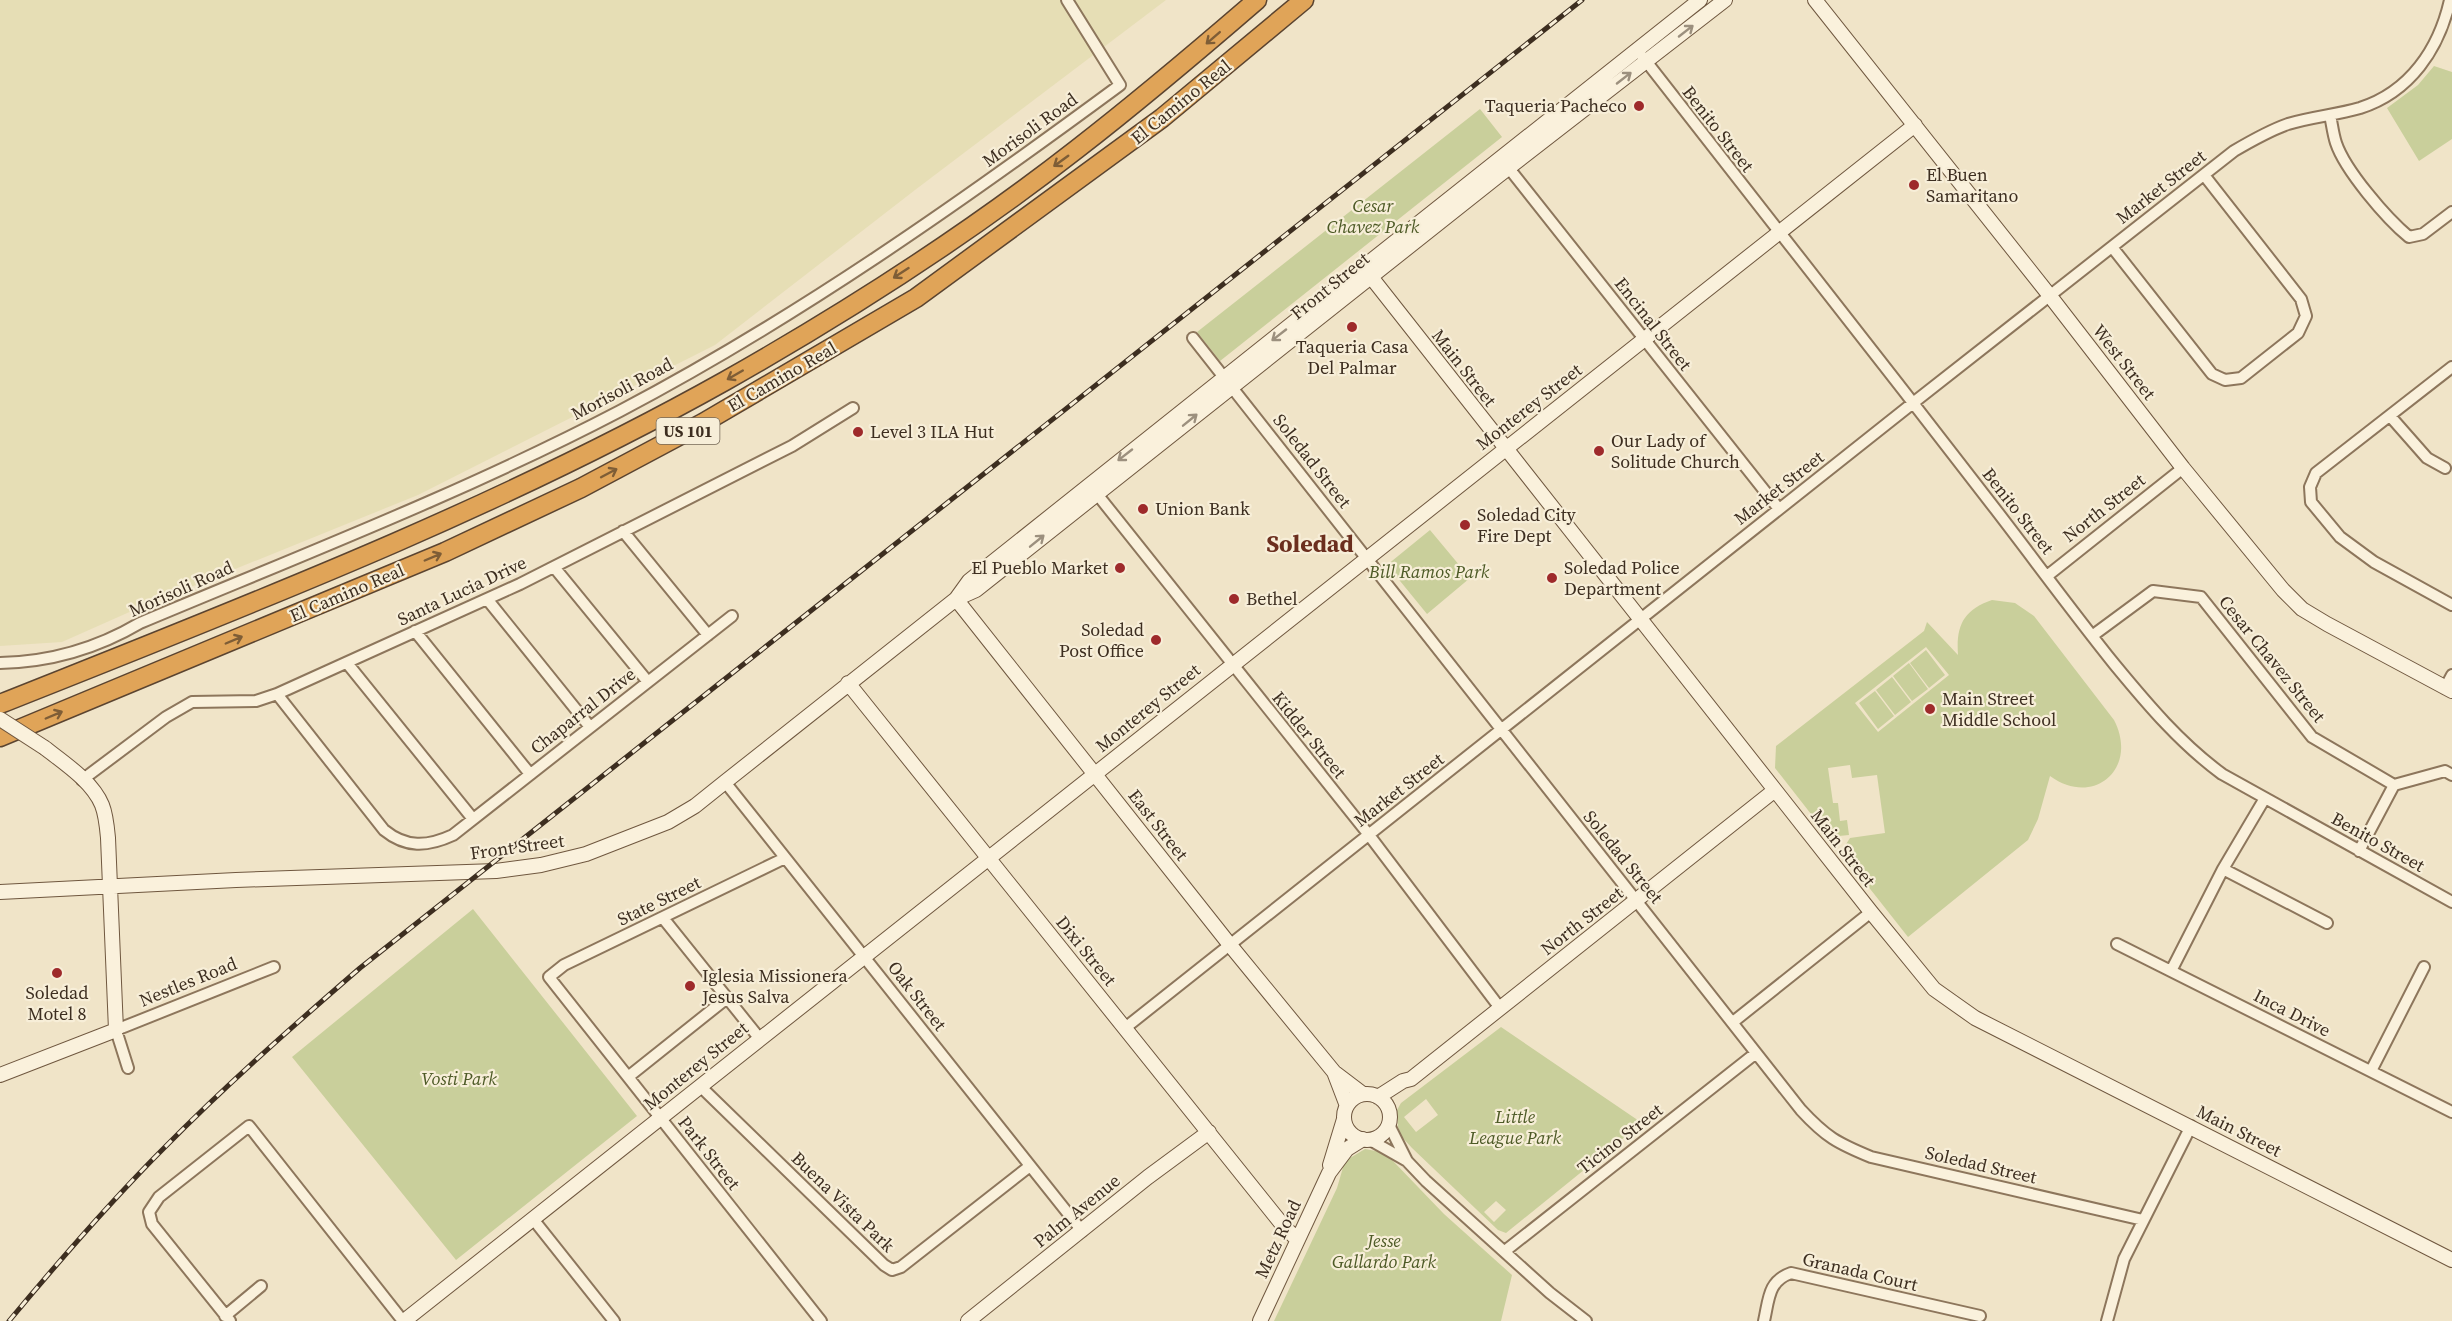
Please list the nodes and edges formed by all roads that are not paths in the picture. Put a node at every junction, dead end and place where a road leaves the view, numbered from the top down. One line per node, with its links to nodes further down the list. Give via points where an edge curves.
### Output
1 (1067, 0): 43 (street, Morisoli Road, via 1120,85 1002,172 780,319 622,409 447,495 140,622 105,642 49,660)
2 (1257, 0): 50 (highway, El Camino Real / US 101, one-way to 50, via 1143,97 1029,185 889,281 723,382 570,462 417,534)
3 (1304, 0): 54 (highway, El Camino Real / US 101, one-way to 3, via 444,552 581,488 703,423 916,298 1162,118)
4 (1700, 0): 9 (street, Front Street)
5 (1725, 0): 9 (street, Front Street, one-way to 5)
6 (1815, 0): 11 (street, West Street)
7 (2450, 0): 8 (street, Market Street)
8 (2450, 16): 10 (street, Market Street, via 2429,56 2399,88 2362,107)
9 (1641, 56): 12 (street, Front Street); 15 (street, Benito Street)
10 (2330, 115): 13 (street, Market Street, via 2271,130 2234,151); 14 (street, via 2344,160 2392,223 2409,237 2423,234)
11 (1915, 125): 15 (street, Monterey Street); 18 (street, West Street)
12 (1505, 163): 17 (street, Front Street); 20 (street, Encinal Street)
13 (2204, 175): 16 (street, Market Street); 16 (street, via 2301,299 2306,316 2298,333 2241,378 2225,380 2212,374)
14 (2452, 212)
15 (1779, 234): 20 (street, Monterey Street); 23 (street, Benito Street)
16 (2112, 247): 18 (street, Market Street)
17 (1367, 273): 22 (street, Front Street); 26 (street, Main Street)
18 (2050, 296): 23 (street, Market Street); 27 (street, West Street)
19 (1193, 338): 22 (street, Soledad Street)
20 (1644, 339): 26 (street, Monterey Street); 30 (street, Encinal Street)
21 (2452, 367): 25 (street)
22 (1229, 382): 29 (street, Front Street); 32 (street, Soledad Street)
23 (1913, 403): 30 (street, Market Street); 34 (street, Benito Street)
24 (853, 408): 31 (street, Santa Lucia Drive, via 792,446)
25 (2390, 416): 28 (street, via 2427,458); 37 (street, via 2316,473 2310,487 2311,502 2340,537 2374,562)
26 (1504, 449): 32 (street, Monterey Street); 39 (street, Main Street)
27 (2183, 468): 34 (street, North Street); 48 (street, West Street, via 2302,609)
28 (2445, 468)
29 (1093, 489): 36 (street, Front Street, via 976,590); 45 (street, Kidder Street)
30 (1779, 509): 39 (street, Market Street)
31 (623, 531): 33 (street, Santa Lucia Drive); 41 (street)
32 (1367, 559): 45 (street, Monterey Street); 53 (street, Soledad Street)
33 (554, 567): 35 (street, Santa Lucia Drive); 46 (street)
34 (2047, 576): 42 (street, Benito Street)
35 (487, 599): 40 (street, Santa Lucia Drive); 52 (street)
36 (956, 599): 47 (street, Front Street); 56 (street, East Street)
37 (2452, 605)
38 (732, 616): 41 (street, Chaparral Drive)
39 (1640, 619): 53 (street, Market Street); 61 (street, Main Street)
40 (415, 632): 44 (street, Santa Lucia Drive); 55 (street)
41 (708, 635): 46 (street, Chaparral Drive)
42 (2092, 636): 60 (street, Cesar Chavez Street, via 2152,591 2201,597 2312,737); 62 (street, Benito Street, via 2150,708 2197,756)
43 (0, 663)
44 (346, 663): 49 (street, Santa Lucia Drive); 63 (street)
45 (1232, 664): 56 (street, Monterey Street); 64 (street, Kidder Street)
46 (648, 682): 52 (street, Chaparral Drive)
47 (848, 683): 59 (street, Front Street); 67 (street, Dixi Street)
48 (2450, 685)
49 (277, 694): 58 (street, Santa Lucia Drive, via 256,701 192,702 165,717); 63 (street, Chaparral Drive, via 384,830 404,843 440,841)
50 (0, 704)
51 (0, 719): 58 (street, Nestles Road, bridge, via 45,748)
52 (590, 727): 55 (street, Chaparral Drive)
53 (1501, 730): 64 (street, Market Street); 71 (street, Soledad Street)
54 (0, 737)
55 (530, 774): 63 (street, Chaparral Drive)
56 (1095, 774): 67 (street, Monterey Street); 77 (street, East Street)
57 (2452, 775): 60 (street, via 2445,771)
58 (82, 780): 69 (street, Nestles Road, via 96,795 106,817)
59 (725, 782): 66 (street, Oak Street); 69 (street, Front Street, via 668,822 596,851 541,866)
60 (2394, 785): 65 (street)
61 (1775, 790): 71 (street, North Street); 73 (street, Main Street)
62 (2265, 798): 65 (street, Benito Street); 68 (street)
63 (473, 819)
64 (1369, 835): 77 (street, Market Street); 84 (street, Kidder Street)
65 (2359, 851): 72 (street, Benito Street)
66 (785, 858): 74 (street, State Street); 78 (street, Oak Street)
67 (987, 858): 78 (street, Monterey Street); 86 (street, Dixi Street)
68 (2223, 869): 75 (street); 81 (street)
69 (111, 887): 70 (street, Front Street); 87 (street, Nestles Road)
70 (0, 892)
71 (1637, 900): 84 (street, North Street); 85 (street, Soledad Street)
72 (2452, 902)
73 (1870, 912): 85 (street); 104 (street, Main Street, via 1934,989 1954,1005)
74 (663, 918): 82 (street, State Street, via 564,965); 83 (street)
75 (2327, 923)
76 (2117, 944): 81 (street, Inca Drive)
77 (1230, 945): 86 (street, Market Street); 92 (street, East Street)
78 (864, 955): 88 (street, Monterey Street); 108 (street, Oak Street)
79 (274, 967): 87 (street, Nestles Road)
80 (2424, 967): 91 (street)
81 (2171, 971): 91 (street, Inca Drive)
82 (549, 977): 94 (street, Park Street)
83 (727, 998): 88 (street); 94 (street)
84 (1500, 1008): 95 (street, North Street)
85 (1733, 1022): 89 (street, Soledad Street)
86 (1125, 1028): 105 (street, Dixi Street)
87 (116, 1030): 90 (street); 93 (street, Nestles Road)
88 (760, 1039): 96 (street, Monterey Street)
89 (1756, 1053): 111 (street, Soledad Street, via 1801,1110 1840,1144 1871,1157); 114 (street, Ticino Street)
90 (128, 1068)
91 (2371, 1071): 101 (street, Inca Drive)
92 (1334, 1072): 97 (street, East Street); 100 (street, East Street)
93 (0, 1075)
94 (628, 1077): 102 (street, Park Street)
95 (1411, 1079): 98 (street, North Street); 99 (street, North Street)
96 (700, 1086): 102 (street, Monterey Street); 108 (street, Buena Vista Park, via 892,1270 902,1267)
97 (1363, 1094): 98 (street); 100 (street, via 1353,1098)
98 (1378, 1097): 99 (street)
99 (1389, 1108): 103 (street)
100 (1346, 1112): 106 (street, via 1352,1134); 109 (street, Metz Road)
101 (2452, 1113)
102 (661, 1118): 110 (street, Monterey Street); 121 (street, Park Street)
103 (1389, 1125): 106 (street, via 1381,1135); 107 (street)
104 (2191, 1126): 111 (street); 115 (street, Main Street)
105 (1209, 1132): 112 (street, Palm Avenue); 113 (street, Dixi Street)
106 (1366, 1140): 107 (street); 109 (street, Metz Road, via 1347,1149)
107 (1407, 1161): 114 (street)
108 (1030, 1166): 112 (street, Oak Street)
109 (1329, 1173): 113 (street, Metz Road)
110 (533, 1219): 119 (street, Monterey Street); 120 (street)
111 (2143, 1220): 126 (street, via 2119,1271)
112 (1082, 1231): 122 (street, Palm Avenue)
113 (1298, 1239): 123 (street, Metz Road)
114 (1505, 1251): 124 (street)
115 (2452, 1260)
116 (261, 1286): 118 (street)
117 (1980, 1316): 125 (street, Granada Court, via 1791,1273 1780,1276 1772,1285)
118 (228, 1318): 119 (street, via 152,1224 148,1212 159,1197 249,1126)
119 (405, 1321)
120 (614, 1321)
121 (821, 1321)
122 (968, 1321)
123 (1260, 1321)
124 (1586, 1321)
125 (1764, 1321)
126 (2107, 1321)

